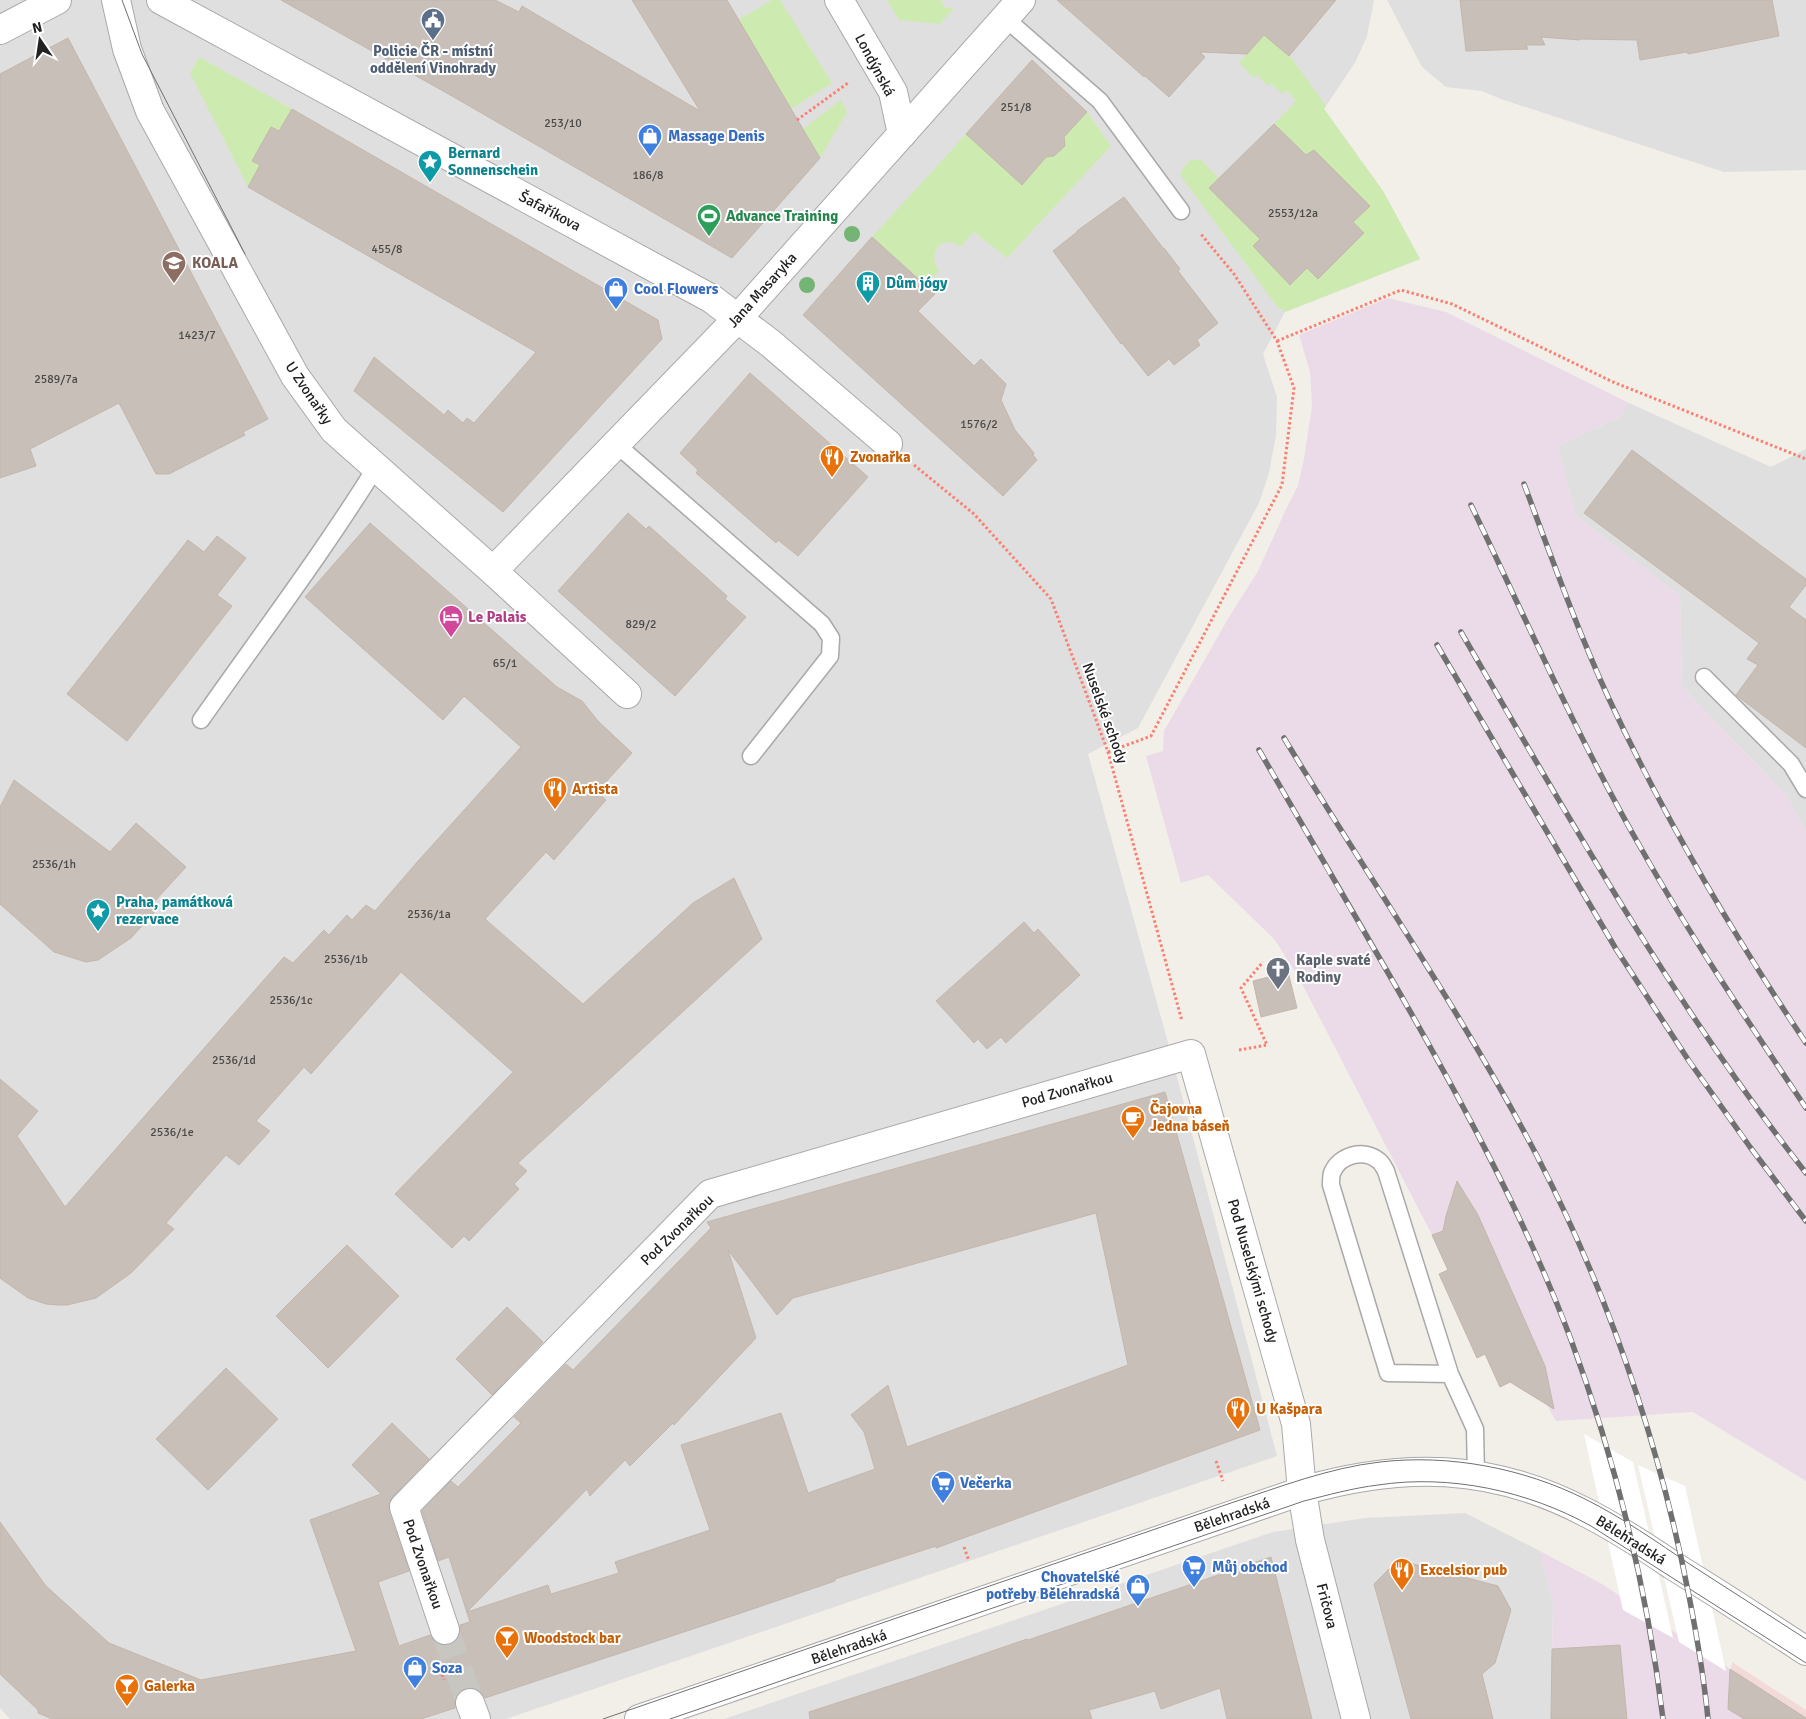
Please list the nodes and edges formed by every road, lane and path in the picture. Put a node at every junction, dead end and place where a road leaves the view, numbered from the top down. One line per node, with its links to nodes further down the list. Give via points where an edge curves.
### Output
1 (57, 0): 6 (street)
2 (116, 0): 16 (street, U Zvonařky, via 127,49 150,111 295,376 334,430)
3 (161, 0): 11 (street, Šafaříkova, via 712,299)
4 (839, 0): 9 (street, Londýnská, via 893,92)
5 (1013, 9): 9 (street, Jana Masaryka); 10 (lane, via 1100,101)
6 (0, 30)
7 (849, 83): 8 (path)
8 (797, 120)
9 (902, 134): 11 (street, Jana Masaryka)
10 (1181, 211): 12 (path, via 1234,274)
11 (738, 318): 13 (street, Jana Masaryka); 14 (street, Šafaříkova)
12 (1276, 341): 15 (path, via 1401,290 1452,304 1613,382); 21 (path, via 1294,388 1282,485 1150,736)
13 (616, 444): 17 (street, Jana Masaryka); 22 (lane, via 822,624 831,638 830,656)
14 (888, 444): 21 (path, Nuselské schody, via 974,514 1051,600)
15 (1806, 459)
16 (376, 467): 17 (street, U Zvonařky); 20 (lane)
17 (493, 571): 19 (street, U Zvonařky)
18 (1704, 677): 23 (lane, via 1791,764)
19 (627, 694)
20 (201, 720)
21 (1108, 752): 26 (path, Nuselské schody)
22 (751, 756)
23 (1806, 789)
24 (1263, 962): 25 (path, via 1241,988 1267,1045)
25 (1239, 1050)
26 (1191, 1054): 31 (street, Pod Nuselskými schody, via 1296,1424); 34 (street, Pod Zvonařkou, via 710,1194 404,1507)
27 (1450, 1374): 27 (lane, via 1386,1171 1379,1160 1365,1154 1352,1155 1340,1161 1331,1174 1331,1185 1388,1373); 29 (lane, via 1475,1429)
28 (1216, 1461): 30 (path)
29 (1476, 1475): 31 (street, Bělehradská, via 1389,1472 1345,1479); 35 (street, Bělehradská, via 1537,1491 1584,1511)
30 (1226, 1489)
31 (1302, 1491): 36 (street, Bělehradská); 37 (street, Fričova, via 1310,1540)
32 (964, 1547): 33 (path)
33 (969, 1561)
34 (446, 1630)
35 (1806, 1651)
36 (639, 1719)
37 (1356, 1719)

